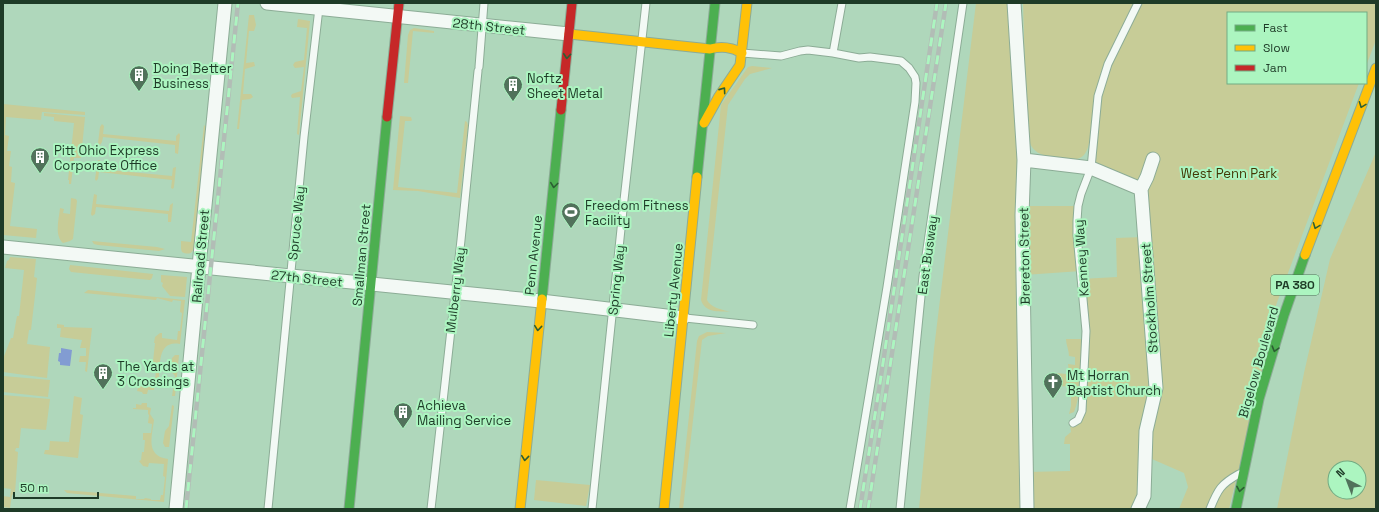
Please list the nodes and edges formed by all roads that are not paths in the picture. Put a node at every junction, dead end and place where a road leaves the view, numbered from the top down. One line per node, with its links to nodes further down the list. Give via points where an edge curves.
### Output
1 (226, 3): 29 (street, Railroad Street)
2 (267, 3): 12 (street, 28th Street)
3 (484, 3): 14 (lane, Mulberry Way)
4 (572, 3): 15 (street, Penn Avenue)
5 (646, 3): 16 (lane, Spring Way)
6 (715, 3): 17 (street, Liberty Avenue)
7 (747, 3): 18 (street)
8 (842, 3): 19 (lane)
9 (963, 3): 47 (lane, East Busway, via 924,276)
10 (1014, 3): 25 (street, Brereton Street)
11 (1138, 3): 26 (lane, Kenney Way, via 1108,64 1098,96)
12 (318, 8): 13 (street, 28th Street); 30 (lane, Spruce Way)
13 (398, 10): 14 (street, 28th Street); 31 (street, Smallman Street)
14 (482, 25): 15 (street, 28th Street); 32 (lane, Mulberry Way)
15 (569, 34): 16 (street, 28th Street); 33 (street, Penn Avenue, one-way to 33)
16 (642, 42): 17 (street, 28th Street); 34 (lane, Spring Way)
17 (710, 49): 18 (street, 28th Street, via 734,47); 20 (street); 23 (street, Liberty Avenue)
18 (742, 53): 19 (lane, via 781,56 808,50); 21 (street); 23 (street, one-way to 18, via 737,71)
19 (833, 53): 46 (lane, via 901,61 913,73 916,82 888,287)
20 (722, 58)
21 (732, 58)
22 (1376, 68): 38 (street, Bigelow Boulevard / PA 380, one-way to 38, via 1286,310 1260,399)
23 (704, 123): 35 (street, Liberty Avenue)
24 (1153, 159): 27 (street, Stockholm Street)
25 (1024, 160): 26 (street); 48 (street, Brereton Street, via 1022,215)
26 (1091, 168): 27 (street); 37 (lane, Kenney Way, via 1081,194 1077,221 1086,331 1082,411 1078,420)
27 (1141, 189): 49 (street, Stockholm Street, via 1156,388 1146,431 1144,496)
28 (3, 247): 29 (street, 27th Street)
29 (199, 266): 30 (street, 27th Street); 39 (street, Railroad Street)
30 (290, 275): 31 (street, 27th Street); 40 (lane, Spruce Way)
31 (371, 284): 32 (street, 27th Street); 41 (street, Smallman Street)
32 (455, 292): 33 (street, 27th Street); 42 (lane, Mulberry Way)
33 (541, 301): 34 (street, 27th Street); 43 (street, Penn Avenue, one-way to 43)
34 (613, 310): 35 (street, 27th Street); 44 (lane, Spring Way)
35 (683, 318): 36 (lane); 45 (street, Liberty Avenue)
36 (753, 325)
37 (1073, 423)
38 (1243, 472): 50 (lane, via 1222,485); 51 (street, Bigelow Boulevard / PA 380, one-way to 51)
39 (176, 509)
40 (268, 509)
41 (349, 509)
42 (430, 509)
43 (520, 509)
44 (592, 509)
45 (664, 509)
46 (850, 509)
47 (900, 509)
48 (1027, 509)
49 (1138, 509)
50 (1210, 509)
51 (1236, 509)

